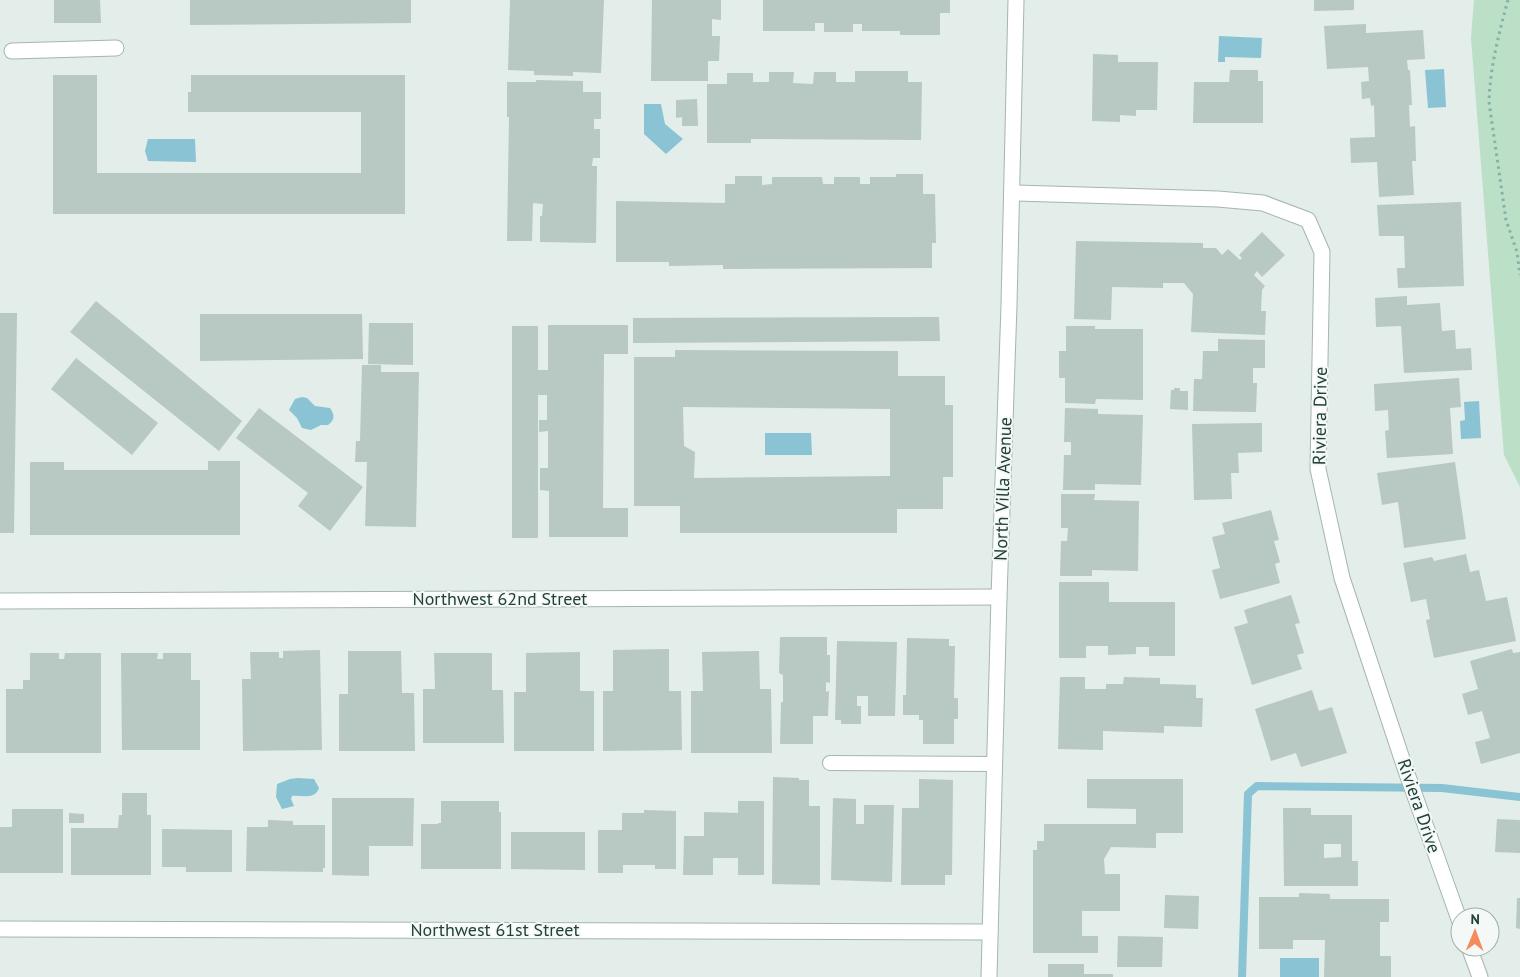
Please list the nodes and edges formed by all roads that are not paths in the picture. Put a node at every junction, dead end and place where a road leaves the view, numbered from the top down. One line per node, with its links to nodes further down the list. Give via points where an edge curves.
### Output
1 (1016, 0): 4 (street, North Villa Avenue)
2 (116, 48): 3 (street)
3 (12, 51)
4 (1012, 193): 5 (street, North Villa Avenue); 9 (street, Riviera Drive, via 1263,203 1308,220 1322,252 1318,469 1342,578)
5 (999, 597): 6 (street, Northwest 62nd Street); 8 (street, North Villa Avenue)
6 (0, 601)
7 (830, 763): 8 (lane)
8 (995, 764): 11 (street, North Villa Avenue)
9 (1455, 907)
10 (0, 928): 11 (street, Northwest 61st Street)
11 (990, 932): 13 (street, North Villa Avenue)
12 (1473, 957): 14 (street)
13 (989, 977)
14 (1480, 977)

